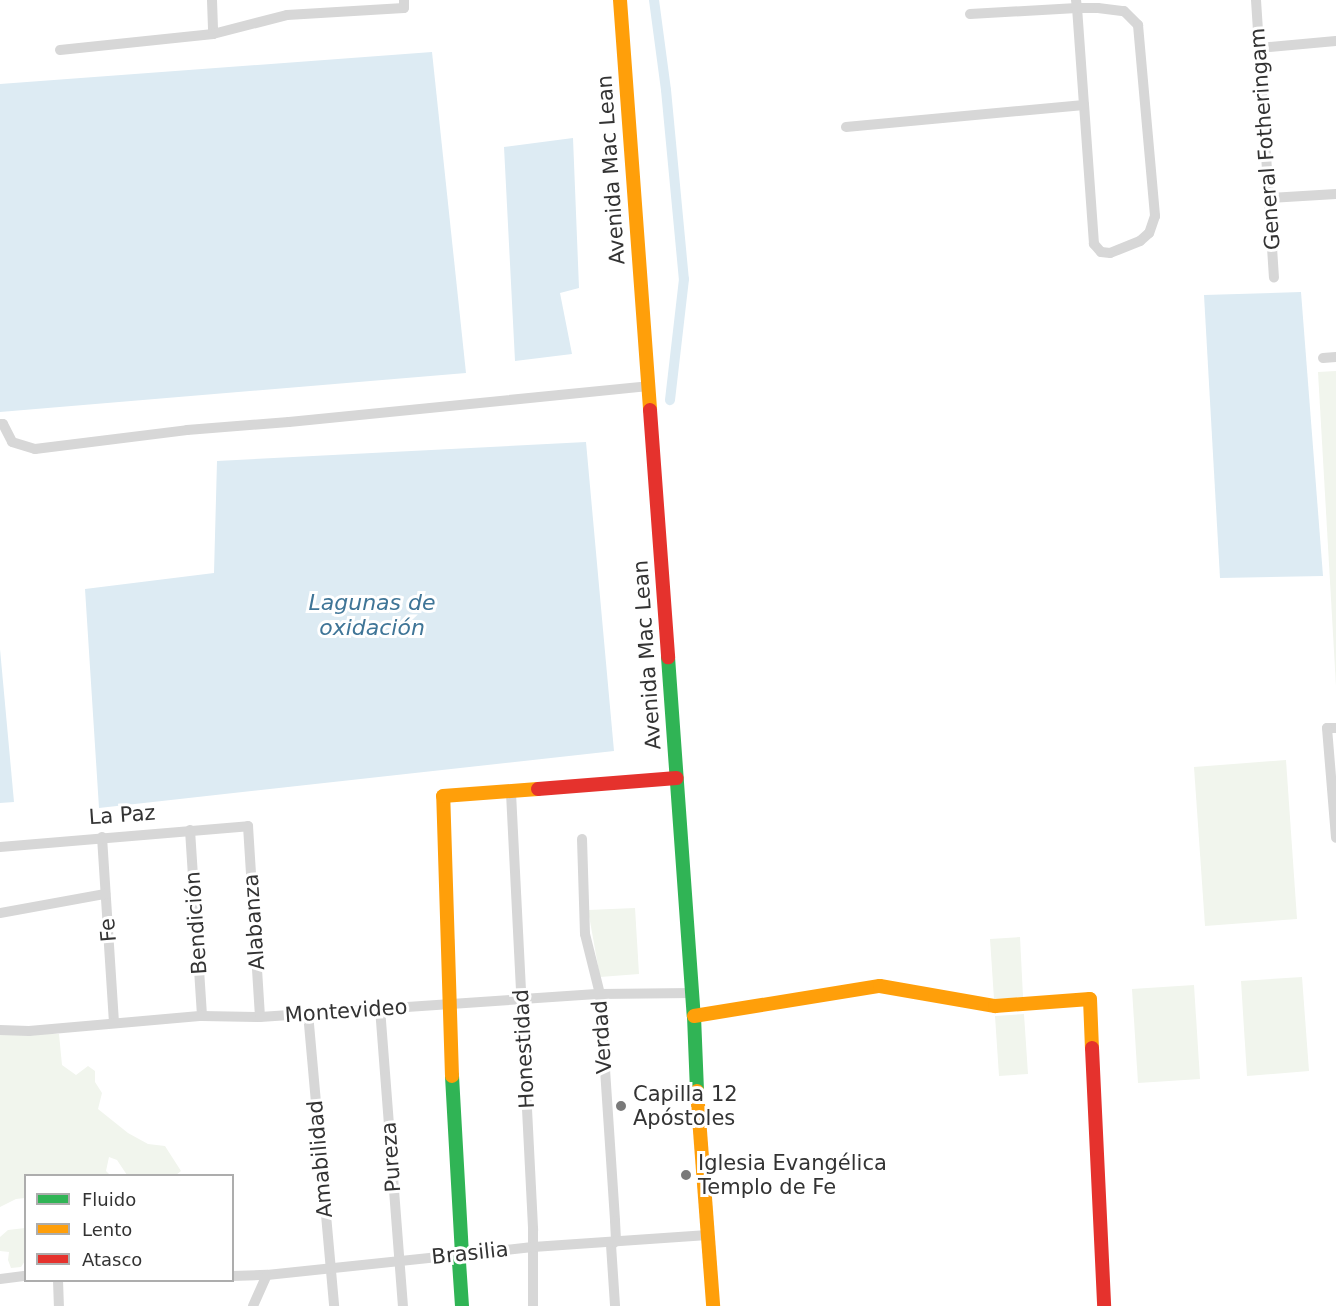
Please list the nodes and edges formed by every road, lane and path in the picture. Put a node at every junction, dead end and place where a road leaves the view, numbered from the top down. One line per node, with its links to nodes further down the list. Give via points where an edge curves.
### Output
1 (212, 0): 7 (street)
2 (404, 0): 7 (street, via 404,8 287,15)
3 (620, 0): 18 (street, Avenida Mac Lean)
4 (1256, 0): 9 (street, General Fotheringam)
5 (1076, 4): 6 (street); 11 (street); 11 (street, via 1124,11 1138,25 1155,216 1149,233 1140,241 1110,253 1101,252 1094,244)
6 (970, 14)
7 (213, 34): 10 (street)
8 (1336, 41): 9 (street)
9 (1259, 48): 14 (street, General Fotheringam)
10 (60, 50)
11 (1084, 105): 12 (street)
12 (846, 127)
13 (1336, 194): 14 (street)
14 (1269, 198): 15 (street, General Fotheringam)
15 (1274, 277)
16 (1336, 357): 17 (street)
17 (1323, 358)
18 (648, 386): 19 (street, via 187,430 35,449 12,442); 21 (street, Avenida Mac Lean)
19 (0, 424)
20 (1331, 728): 23 (street)
21 (677, 778): 22 (street); 32 (street, Avenida Mac Lean)
22 (511, 793): 34 (street, Honestidad); 35 (street, via 443,796)
23 (1335, 817): 27 (street)
24 (248, 826): 25 (street, La Paz); 40 (street, Alabanza)
25 (190, 830): 26 (street, La Paz); 38 (street, Bendición)
26 (102, 837): 29 (street, La Paz); 30 (street, Fe)
27 (1336, 838)
28 (582, 839): 33 (street, Verdad, via 585,934)
29 (0, 847)
30 (105, 894): 31 (street); 41 (street, Fe)
31 (0, 913)
32 (692, 993): 33 (street, Montevideo); 39 (street, Avenida Mac Lean)
33 (600, 994): 34 (street, Montevideo); 44 (street, Verdad)
34 (522, 1001): 35 (street, Montevideo); 45 (street, Honestidad)
35 (448, 1005): 36 (street, Montevideo); 46 (street)
36 (380, 1008): 37 (street, Montevideo); 47 (street, Pureza)
37 (308, 1012): 40 (street, Montevideo); 48 (street, Amabilidad)
38 (202, 1016): 40 (street, Montevideo); 41 (street, Montevideo)
39 (694, 1016): 43 (street, Avenida Mac Lean, via 698,1128); 62 (street, via 880,986 995,1006 1090,999)
40 (260, 1017)
41 (114, 1023): 42 (street, Montevideo)
42 (0, 1030)
43 (708, 1235): 44 (street, Brasilia); 61 (street, Avenida Mac Lean)
44 (616, 1240): 45 (street, Brasilia); 60 (street, Verdad, via 611,1245)
45 (533, 1247): 46 (street, Brasilia); 59 (street, Honestidad)
46 (462, 1254): 47 (street, Brasilia); 58 (street)
47 (399, 1261): 48 (street, Brasilia); 57 (street, Pureza)
48 (331, 1269): 49 (street, Brasilia); 56 (street, Amabilidad)
49 (267, 1275): 51 (street, Brasilia); 55 (street)
50 (24, 1276): 52 (street)
51 (234, 1276)
52 (0, 1279)
53 (58, 1282): 54 (street)
54 (59, 1306)
55 (253, 1306)
56 (334, 1306)
57 (403, 1306)
58 (462, 1306)
59 (533, 1306)
60 (615, 1306)
61 (713, 1306)
62 (1104, 1306)

